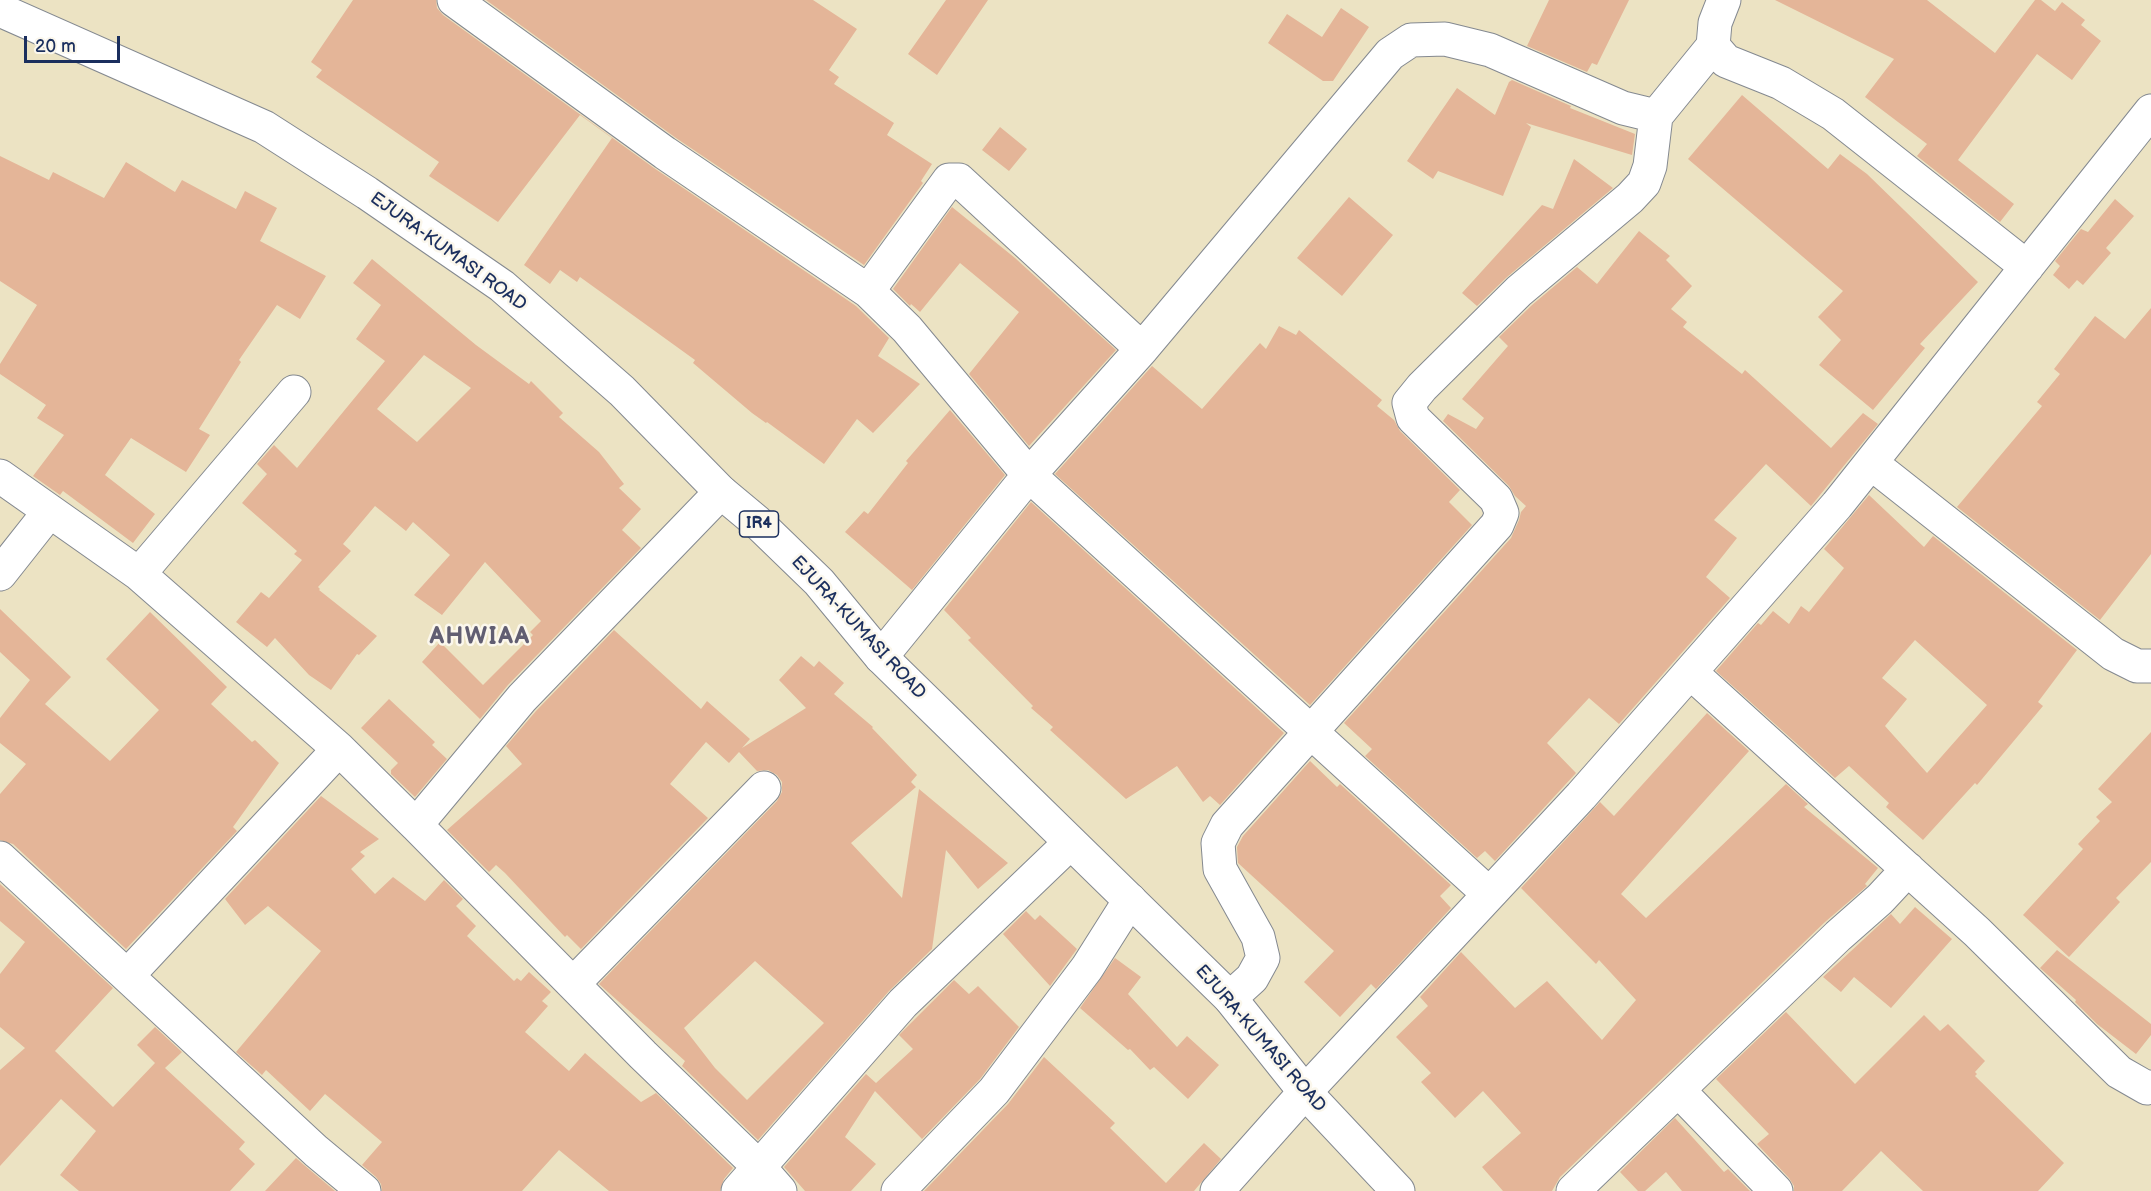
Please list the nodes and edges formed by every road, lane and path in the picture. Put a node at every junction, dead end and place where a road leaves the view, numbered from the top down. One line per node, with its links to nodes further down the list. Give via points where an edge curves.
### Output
1 (1724, 0): 4 (street, via 1715,23)
2 (471, 5): 8 (street, via 665,153)
3 (0, 10): 14 (street, EJURA-KUMASI ROAD / IR4, via 264,127 367,193 502,286 622,391)
4 (1713, 46): 6 (street); 7 (street, via 1726,61 1781,83 1833,114)
5 (2151, 111): 7 (street)
6 (1656, 116): 9 (street, via 1623,108 1490,50 1445,39 1411,39 1390,54); 21 (street, via 1644,183 1519,291 1409,403 1413,418 1496,499 1502,513 1497,525)
7 (2027, 267): 11 (street)
8 (868, 291): 9 (street, via 949,180 959,180); 12 (street, via 907,329)
9 (1142, 350): 12 (street)
10 (294, 392): 17 (street)
11 (1871, 463): 19 (street, via 2113,654 2137,666); 20 (street)
12 (1029, 475): 18 (street); 21 (street)
13 (0, 476): 15 (street)
14 (721, 492): 18 (street, EJURA-KUMASI ROAD / IR4, via 819,582); 24 (street, via 522,698)
15 (49, 512): 16 (street); 17 (street)
16 (0, 574)
17 (139, 574): 22 (street)
18 (881, 657): 25 (street, EJURA-KUMASI ROAD / IR4)
19 (2151, 666)
20 (1690, 672): 27 (street); 28 (street)
21 (1310, 731): 28 (street); 32 (street, via 1227,825 1218,843 1220,869 1258,937 1263,958 1252,978)
22 (339, 749): 24 (street); 30 (street)
23 (764, 788): 31 (street)
24 (416, 825): 31 (street)
25 (1070, 843): 29 (street, EJURA-KUMASI ROAD / IR4); 36 (street, via 903,1003)
26 (0, 858): 30 (street)
27 (1908, 869): 33 (street, via 2119,1072 2147,1089); 34 (street)
28 (1489, 894): 35 (street)
29 (1130, 900): 32 (street, EJURA-KUMASI ROAD / IR4); 38 (street, via 1087,968 994,1090)
30 (128, 975): 37 (street)
31 (573, 984): 36 (street)
32 (1230, 998): 35 (street, EJURA-KUMASI ROAD / IR4)
33 (2151, 1087)
34 (1678, 1090): 41 (street); 42 (street)
35 (1305, 1092): 39 (street); 40 (street, EJURA-KUMASI ROAD / IR4)
36 (759, 1183)
37 (364, 1191)
38 (898, 1191)
39 (1217, 1191)
40 (1398, 1191)
41 (1572, 1191)
42 (1776, 1191)

